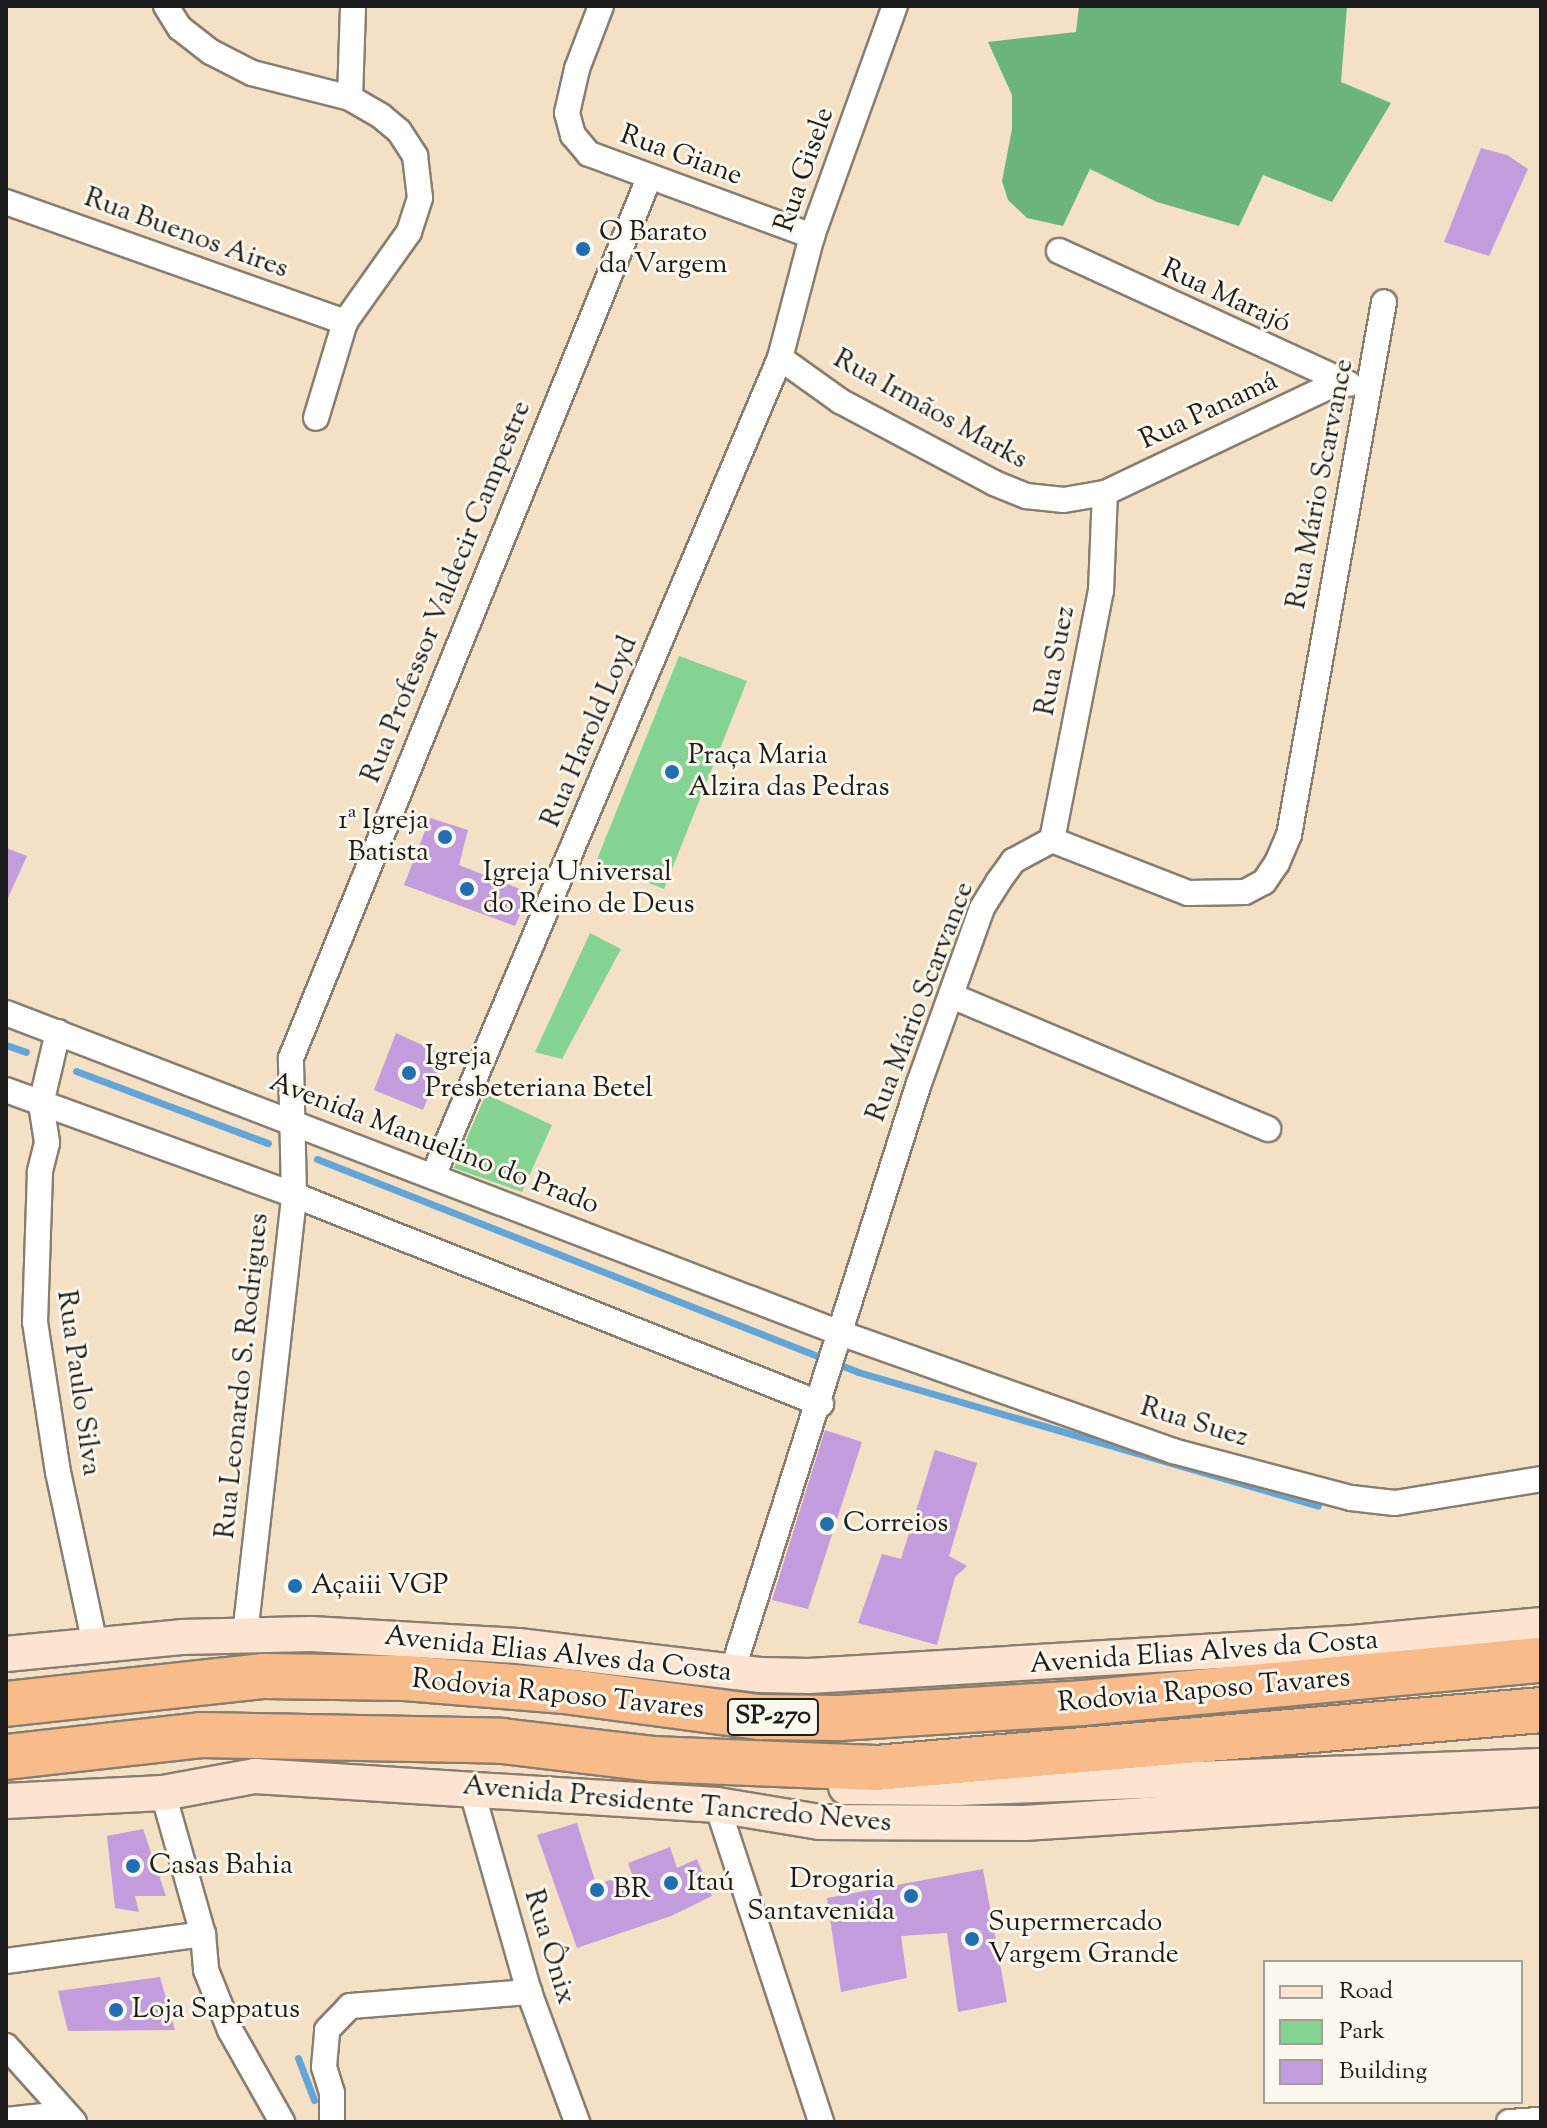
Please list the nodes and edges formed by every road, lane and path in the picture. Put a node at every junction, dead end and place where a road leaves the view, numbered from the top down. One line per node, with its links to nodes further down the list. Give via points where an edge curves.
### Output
1 (166, 6): 5 (street, via 192,38 252,73)
2 (353, 6): 5 (street)
3 (601, 6): 6 (street, Rua Giane, via 571,93 567,113 573,135 589,154)
4 (895, 6): 8 (street, Rua Gisele)
5 (350, 98): 11 (street, via 399,131 421,178 409,232)
6 (649, 178): 8 (street, Rua Giane); 23 (street, Rua Professor Valdecir Campestre, via 291,1058)
7 (6, 202): 11 (street, Rua Buenos Aires)
8 (812, 236): 12 (street, Rua Gisele)
9 (1059, 251): 13 (street, Rua Marajó)
10 (1384, 302): 14 (street, Rua Mário Scarvance)
11 (345, 322): 15 (street)
12 (780, 358): 16 (street, Rua Irmãos Marks, via 840,401 1026,496 1064,500); 25 (street, Rua Harold Loyd)
13 (1339, 382): 14 (street, Rua Marajó); 16 (street, Rua Panamá)
14 (1371, 389): 17 (street, Rua Mário Scarvance, via 1289,835 1264,882 1245,892 1188,893)
15 (316, 418)
16 (1105, 493): 17 (street, Rua Suez, via 1101,591)
17 (1052, 840): 18 (street, Rua Mário Scarvance, via 1030,847 998,882 982,908)
18 (952, 996): 24 (street); 27 (street, Rua Mário Scarvance)
19 (6, 1013): 20 (street, Avenida Manuelino do Prado)
20 (58, 1032): 22 (street, Rua Paulo Silva); 23 (street, Avenida Manuelino do Prado)
21 (6, 1090): 22 (street)
22 (41, 1104): 26 (street); 32 (street, Rua Paulo Silva, via 47,1143 40,1172 35,1322 58,1472)
23 (291, 1124): 25 (street, Avenida Manuelino do Prado); 26 (street, Rua Leonardo S. Rodrigues)
24 (1268, 1129)
25 (434, 1174): 27 (street, Avenida Manuelino do Prado)
26 (294, 1195): 28 (street); 31 (street, Rua Leonardo S. Rodrigues)
27 (840, 1333): 28 (street, Rua Mário Scarvance); 29 (street, Rua Suez, via 1173,1451 1351,1498 1395,1503)
28 (821, 1404): 35 (street, Rua Mário Scarvance)
29 (1541, 1479)
30 (1541, 1625): 35 (main road, Avenida Elias Alves da Costa, via 909,1674)
31 (245, 1635): 32 (main road, Avenida Elias Alves da Costa); 35 (main road, Avenida Elias Alves da Costa, via 518,1646)
32 (95, 1645): 33 (main road, Avenida Elias Alves da Costa)
33 (6, 1654)
34 (1541, 1660): 36 (highway, Rodovia Raposo Tavares / SP-270, via 1082,1703 839,1718 760,1717 564,1691 358,1677 264,1676)
35 (732, 1672)
36 (6, 1704)
37 (1541, 1710): 39 (highway, Rodovia Raposo Tavares / SP-270, via 876,1768)
38 (6, 1757): 39 (highway, Rodovia Raposo Tavares / SP-270, via 201,1735 502,1741)
39 (652, 1759): 40 (main road, via 731,1776 900,1789)
40 (1541, 1766)
41 (471, 1788): 43 (main road, Avenida Presidente Tancredo Neves, via 255,1776); 45 (main road, Avenida Presidente Tancredo Neves); 48 (street, Rua Ônix)
42 (1541, 1789): 45 (main road, Avenida Presidente Tancredo Neves, via 1024,1823 820,1822)
43 (163, 1793): 44 (main road, Avenida Presidente Tancredo Neves); 46 (street)
44 (6, 1801)
45 (717, 1805): 56 (street)
46 (203, 1934): 47 (street); 53 (street, via 206,1970 230,2030)
47 (6, 1961)
48 (529, 1992): 54 (street, via 350,2006 327,2030 324,2067 332,2093); 55 (street, Rua Ônix)
49 (6, 2046): 50 (street)
50 (68, 2118): 51 (street)
51 (6, 2120)
52 (1541, 2120): 57 (street)
53 (282, 2122)
54 (332, 2122)
55 (577, 2122)
56 (821, 2122)
57 (1509, 2122)

